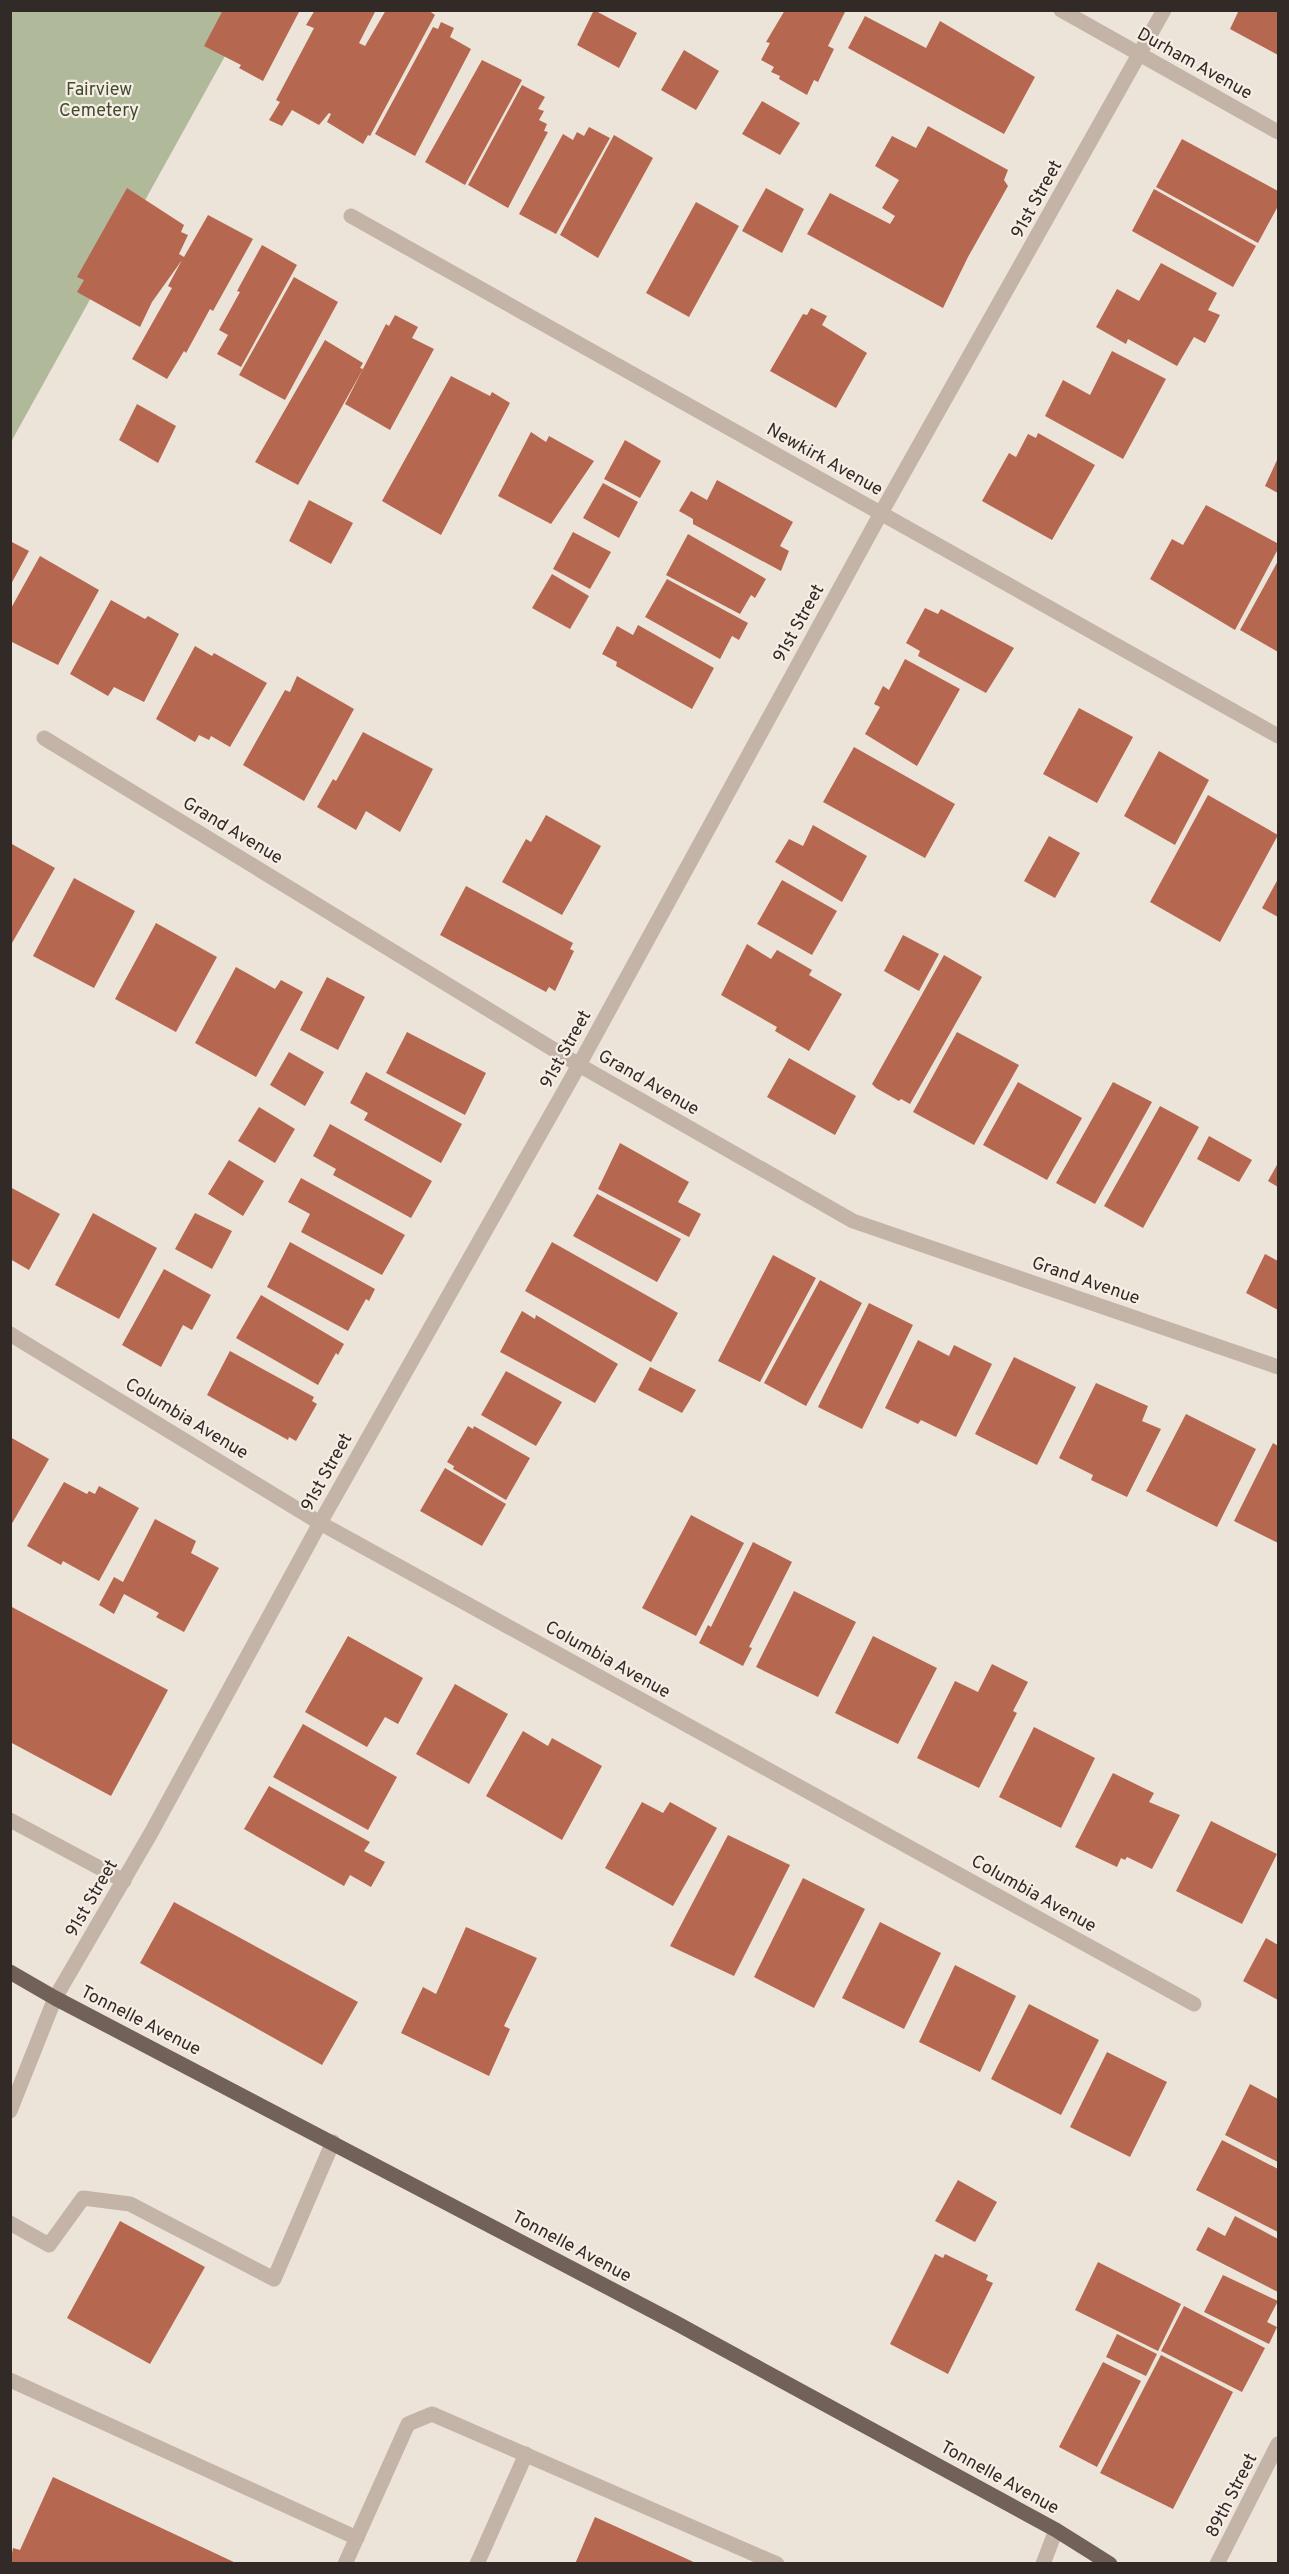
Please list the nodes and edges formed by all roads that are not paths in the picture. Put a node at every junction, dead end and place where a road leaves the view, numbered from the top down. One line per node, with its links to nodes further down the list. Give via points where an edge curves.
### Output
1 (1061, 10): 3 (street, Durham Avenue)
2 (1164, 10): 3 (street, 91st Street)
3 (1139, 54): 4 (street, Durham Avenue); 6 (street, 91st Street)
4 (1278, 132)
5 (351, 216): 6 (street, Newkirk Avenue)
6 (881, 513): 7 (street, Newkirk Avenue); 9 (street, 91st Street)
7 (1278, 736)
8 (44, 738): 9 (street, Grand Avenue)
9 (579, 1065): 11 (street, Grand Avenue, via 853,1221); 12 (street, 91st Street)
10 (10, 1334): 12 (street, Columbia Avenue)
11 (1278, 1367)
12 (320, 1522): 14 (street, 91st Street); 17 (street, Columbia Avenue)
13 (10, 1820): 14 (street)
14 (124, 1881): 16 (street, 91st Street)
15 (10, 1972): 16 (main road, Tonnelle Avenue)
16 (55, 1998): 18 (street, 91st Street); 19 (main road, Tonnelle Avenue)
17 (1194, 2004)
18 (10, 2111)
19 (333, 2142): 20 (street, via 274,2279 130,2204 82,2198 49,2245); 24 (main road, Tonnelle Avenue)
20 (10, 2223)
21 (10, 2380): 25 (street)
22 (1278, 2444): 31 (street, 89th Street)
23 (526, 2454): 25 (street, via 432,2414 408,2424); 27 (street); 28 (street)
24 (1056, 2530): 29 (street); 30 (main road, Tonnelle Avenue)
25 (357, 2538): 26 (street)
26 (345, 2564)
27 (477, 2564)
28 (777, 2564)
29 (1043, 2564)
30 (1110, 2564)
31 (1217, 2564)

